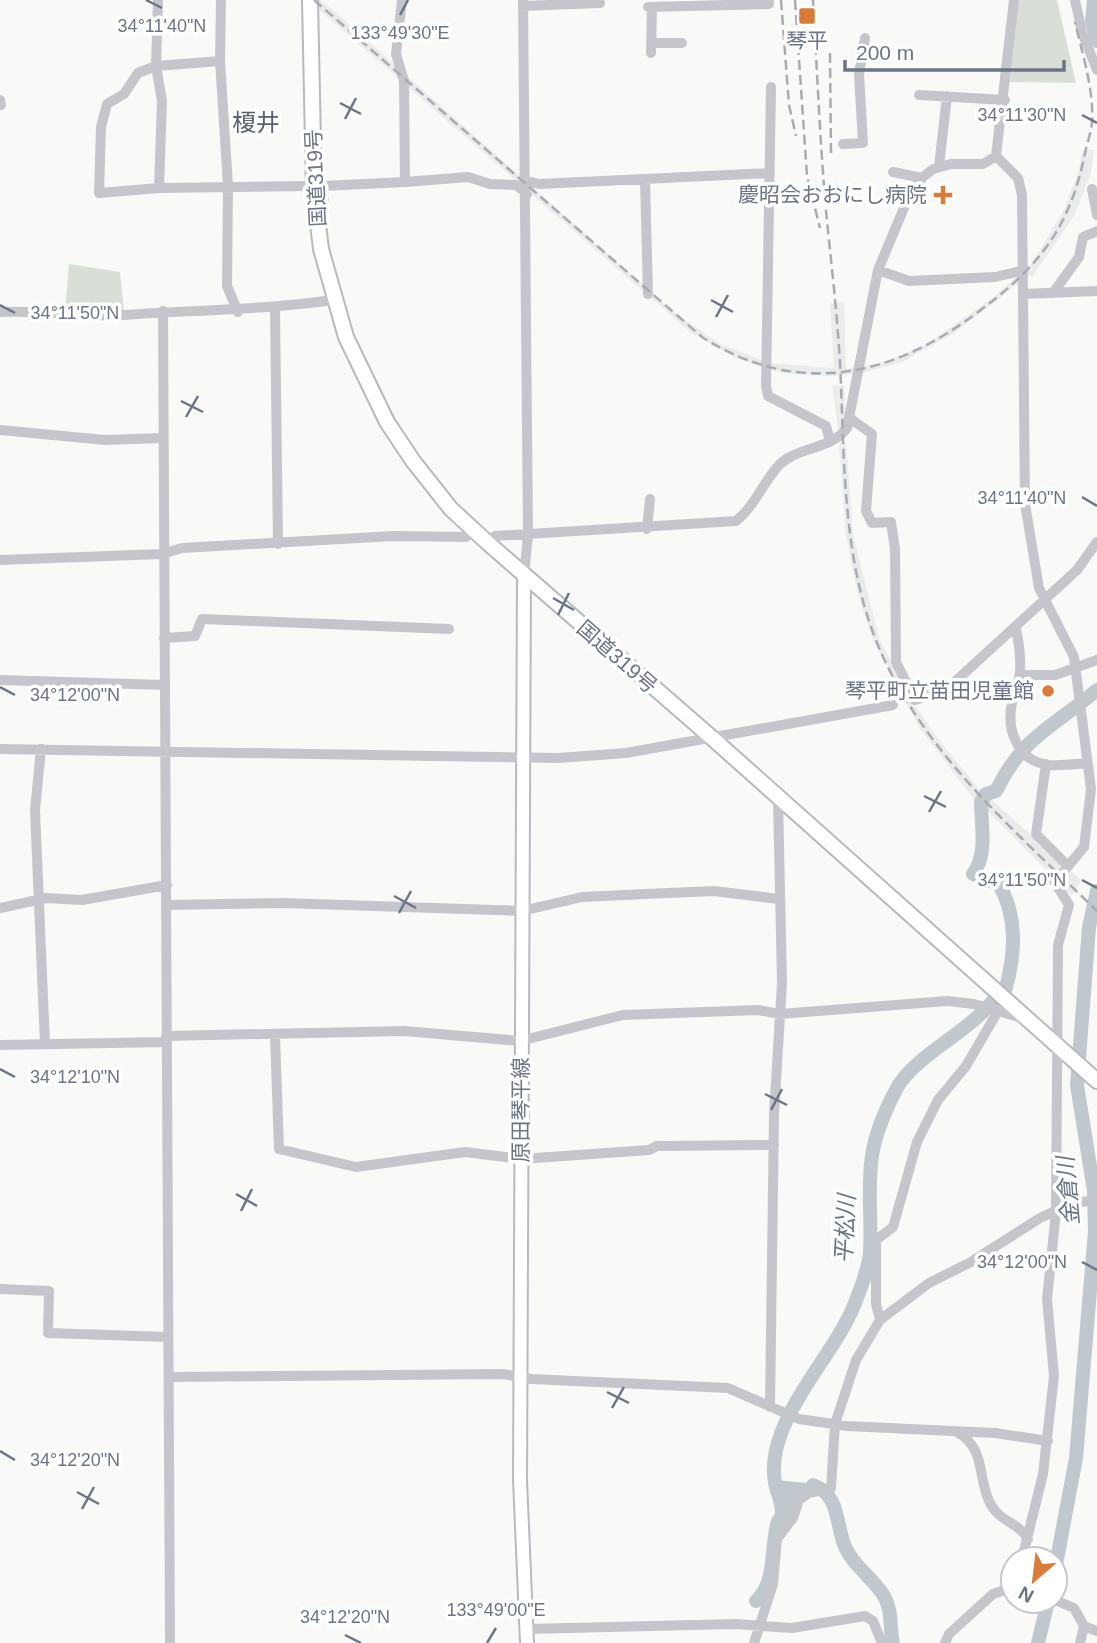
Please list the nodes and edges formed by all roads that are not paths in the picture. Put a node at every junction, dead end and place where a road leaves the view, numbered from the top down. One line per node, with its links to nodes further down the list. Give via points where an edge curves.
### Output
1 (158, 0): 14 (street)
2 (221, 0): 13 (street)
3 (402, 0): 30 (street, via 396,54 404,81)
4 (769, 0): 12 (street, via 769,4 650,7 651,48)
5 (1014, 0): 20 (street)
6 (1075, 0): 15 (street)
7 (556, 2): 8 (street); 9 (street)
8 (523, 3): 29 (street)
9 (600, 3)
10 (310, 5): 37 (highway, 国道319号)
11 (865, 38): 22 (street, via 859,74 863,143)
12 (682, 43)
13 (220, 61): 14 (street); 31 (street)
14 (156, 66): 33 (street, via 162,101); 33 (street, via 134,77 124,94 107,104 99,193)
15 (1097, 70)
16 (771, 87): 26 (street)
17 (919, 95): 18 (street)
18 (947, 96): 20 (street); 24 (street)
19 (0, 100): 21 (street)
20 (1005, 100): 23 (street)
21 (1, 105)
22 (843, 144)
23 (996, 156): 24 (street, via 983,164); 40 (street, via 1012,169 1021,186)
24 (939, 166): 27 (street)
25 (893, 172): 27 (street)
26 (770, 173): 28 (street); 53 (street, via 768,396 826,426)
27 (922, 178): 39 (street, via 905,204)
28 (645, 180): 29 (street); 43 (street)
29 (527, 181): 35 (street)
30 (405, 182): 35 (street, via 468,177 516,185); 37 (street, via 323,186 324,213)
31 (228, 186): 32 (street); 33 (street); 49 (street, via 227,286)
32 (309, 186)
33 (159, 188)
34 (1092, 189): 36 (street)
35 (527, 194): 57 (street)
36 (1097, 215)
37 (316, 217): 45 (highway, 国道319号)
38 (1097, 231): 42 (street, via 1083,237 1079,257)
39 (878, 270): 40 (street, via 909,281 995,277); 50 (street)
40 (1021, 271): 44 (street)
41 (1097, 291): 42 (street)
42 (1054, 293): 44 (street)
43 (648, 294)
44 (1023, 294): 64 (street, via 1025,504)
45 (333, 300): 46 (street); 56 (highway, 国道319号, via 387,422 437,493)
46 (275, 309): 49 (street); 59 (street)
47 (163, 311): 48 (street, via 124,315); 49 (street); 52 (street)
48 (0, 312)
49 (238, 312)
50 (851, 419): 53 (street, via 841,437); 66 (street, via 872,435 866,511 872,523 891,523 896,662 915,700 947,689)
51 (0, 430): 52 (street, via 104,440)
52 (163, 438): 61 (street)
53 (830, 441): 55 (street, via 781,463 736,522)
54 (650, 499): 55 (street)
55 (647, 529): 57 (street)
56 (474, 531): 59 (street, via 466,537 393,536); 60 (highway, 国道319号)
57 (528, 536): 60 (street, via 495,536); 63 (street)
58 (1097, 541): 64 (street, via 1077,570)
59 (278, 544): 61 (street, via 182,548)
60 (489, 544): 63 (highway, 国道319号)
61 (162, 554): 62 (street); 67 (street)
62 (0, 560)
63 (524, 576): 74 (highway, 国道319号); 78 (main road, 原田琴平線)
64 (1044, 601): 66 (street); 69 (street, via 1074,657)
65 (449, 629): 67 (street, via 202,620 195,636)
66 (1016, 629): 70 (street)
67 (163, 638): 72 (street)
68 (1097, 660): 69 (street)
69 (1075, 669): 70 (street, via 1038,677); 79 (street)
70 (1020, 675): 80 (street, via 1012,704 1013,737 1026,754)
71 (0, 680): 72 (street)
72 (165, 684): 77 (street)
73 (893, 705): 74 (street)
74 (711, 737): 78 (street, via 626,753); 81 (highway, 国道319号)
75 (0, 749): 76 (street)
76 (41, 749): 77 (street); 85 (street, via 35,810)
77 (166, 752): 78 (street); 83 (street)
78 (524, 757): 88 (main road, 原田琴平線)
79 (1087, 763): 80 (street); 82 (street, via 1091,789 1084,847)
80 (1046, 764): 82 (street, via 1036,834)
81 (778, 797): 84 (street); 91 (highway, 国道319号)
82 (1063, 871): 97 (street, via 1054,881 1069,905 1058,946)
83 (167, 885): 85 (street, via 82,900); 86 (street)
84 (779, 899): 88 (street, via 714,891 582,897); 90 (street)
85 (38, 900): 87 (street); 95 (street)
86 (166, 905): 88 (street, via 283,903); 93 (street)
87 (0, 908)
88 (522, 911): 94 (main road, 原田琴平線)
89 (998, 1011): 90 (street, via 947,1000); 91 (street); 104 (street, via 966,1066 938,1100 917,1142 893,1227 876,1240)
90 (780, 1014): 94 (street, via 758,1010 623,1015); 99 (street)
91 (1026, 1019): 97 (highway, 国道319号)
92 (275, 1035): 93 (street); 94 (street, via 404,1031); 100 (street, via 279,1149 356,1167 466,1152)
93 (167, 1039): 95 (street); 105 (street)
94 (520, 1041): 100 (main road, 原田琴平線)
95 (45, 1044): 96 (street)
96 (0, 1045)
97 (1061, 1048): 98 (highway, 国道319号); 102 (street)
98 (1097, 1081)
99 (774, 1145): 100 (street, via 657,1146); 108 (street)
100 (521, 1159): 106 (main road, 原田琴平線)
101 (1097, 1200): 102 (street, via 1072,1203)
102 (1056, 1212): 104 (street, via 929,1283); 111 (street, via 1047,1299 1054,1376)
103 (0, 1289): 105 (street, via 49,1291 48,1333)
104 (880, 1320): 109 (street, via 856,1360)
105 (168, 1337): 107 (street)
106 (523, 1376): 107 (street); 108 (street, via 728,1388); 118 (main road, 原田琴平線, via 520,1480)
107 (169, 1377): 120 (street)
108 (770, 1407): 109 (street, via 799,1419)
109 (835, 1424): 110 (street); 117 (street, via 831,1488 799,1500 793,1518 776,1539 772,1584)
110 (952, 1430): 111 (street); 112 (street, via 976,1448 989,1501 1001,1519 1024,1531)
111 (1048, 1441): 112 (street)
112 (1028, 1539): 113 (street)
113 (1026, 1545)
114 (999, 1592): 124 (street, via 949,1634)
115 (1069, 1606): 116 (street)
116 (1084, 1626): 119 (street); 125 (street)
117 (758, 1628): 118 (street, via 735,1624); 122 (street); 123 (street, via 792,1628 865,1616 873,1621)
118 (527, 1629): 121 (main road, 原田琴平線)
119 (1097, 1631)
120 (170, 1643)
121 (527, 1643)
122 (754, 1643)
123 (882, 1643)
124 (945, 1643)
125 (1080, 1643)

